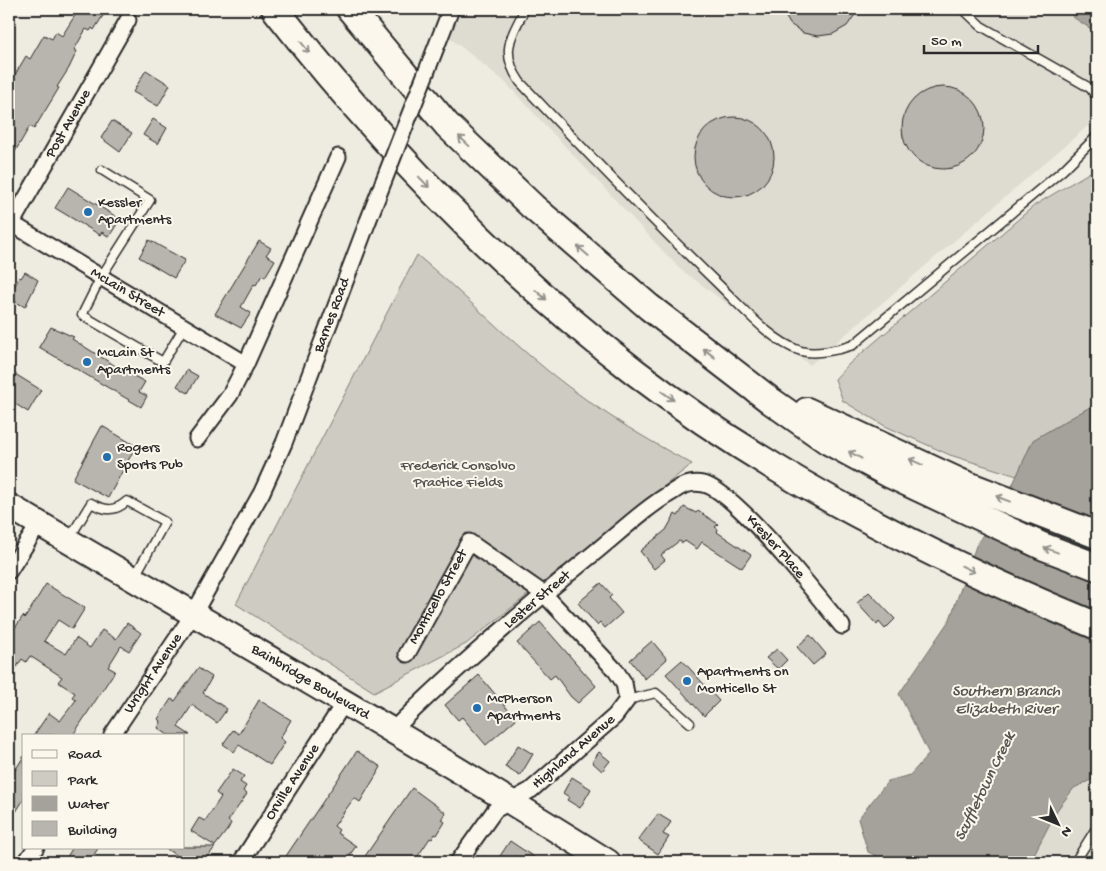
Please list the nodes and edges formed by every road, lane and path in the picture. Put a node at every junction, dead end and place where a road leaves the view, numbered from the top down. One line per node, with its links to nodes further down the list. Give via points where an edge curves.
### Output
1 (275, 9): 28 (highway, one-way to 28, via 347,98 412,170 506,263 636,373 726,435 842,506 1004,587)
2 (350, 9): 17 (highway, one-way to 2, via 828,441 649,307 533,207 447,126)
3 (451, 9): 26 (street, Barnes Road, bridge, via 284,443 262,492)
4 (525, 9): 8 (lane, via 508,46 508,59 520,82 612,179 735,300 765,328 802,351 843,349 853,345 1063,170)
5 (962, 9): 7 (lane, via 981,26 1090,88)
6 (128, 20): 11 (street, Post Avenue)
7 (1097, 97)
8 (1097, 136)
9 (338, 157): 14 (street)
10 (102, 170): 12 (lane, via 150,200)
11 (10, 224): 12 (street, McLain Street)
12 (101, 277): 13 (street, McLain Street); 13 (lane, via 82,314 163,362)
13 (184, 327): 14 (street, McLain Street)
14 (246, 364): 15 (street, via 230,395)
15 (197, 439)
16 (694, 484): 25 (street, Lester Street, via 674,490); 27 (street, Kresler Place, via 712,487 749,518)
17 (952, 492): 20 (highway, one-way to 17); 22 (highway, one-way to 17, via 1042,546)
18 (9, 506): 19 (main road, Bainbridge Boulevard)
19 (39, 524): 21 (main road, Bainbridge Boulevard); 23 (street)
20 (1097, 535)
21 (68, 541): 24 (main road, Bainbridge Boulevard); 24 (lane, via 91,503 102,510 110,510 127,501 165,522)
22 (1097, 567)
23 (9, 571)
24 (134, 579): 26 (main road, Bainbridge Boulevard)
25 (544, 594): 29 (street, Monticello Street, via 468,542); 30 (street, via 616,671); 33 (street, Lester Street)
26 (194, 613): 31 (main road, Bainbridge Boulevard); 34 (street, Wright Avenue)
27 (842, 626)
28 (1097, 626)
29 (407, 654)
30 (626, 696): 32 (lane, via 656,693); 35 (street, Highland Avenue, via 616,716 532,790)
31 (344, 703): 33 (main road, Bainbridge Boulevard); 39 (street, Orville Avenue)
32 (690, 723)
33 (392, 731): 35 (main road, Bainbridge Boulevard)
34 (113, 734)
35 (510, 801): 40 (street, Highland Avenue, via 495,810); 41 (main road, Bainbridge Boulevard)
36 (1097, 827): 42 (lane)
37 (35, 848): 38 (street)
38 (26, 862)
39 (241, 862)
40 (458, 862)
41 (608, 862)
42 (1075, 862)

